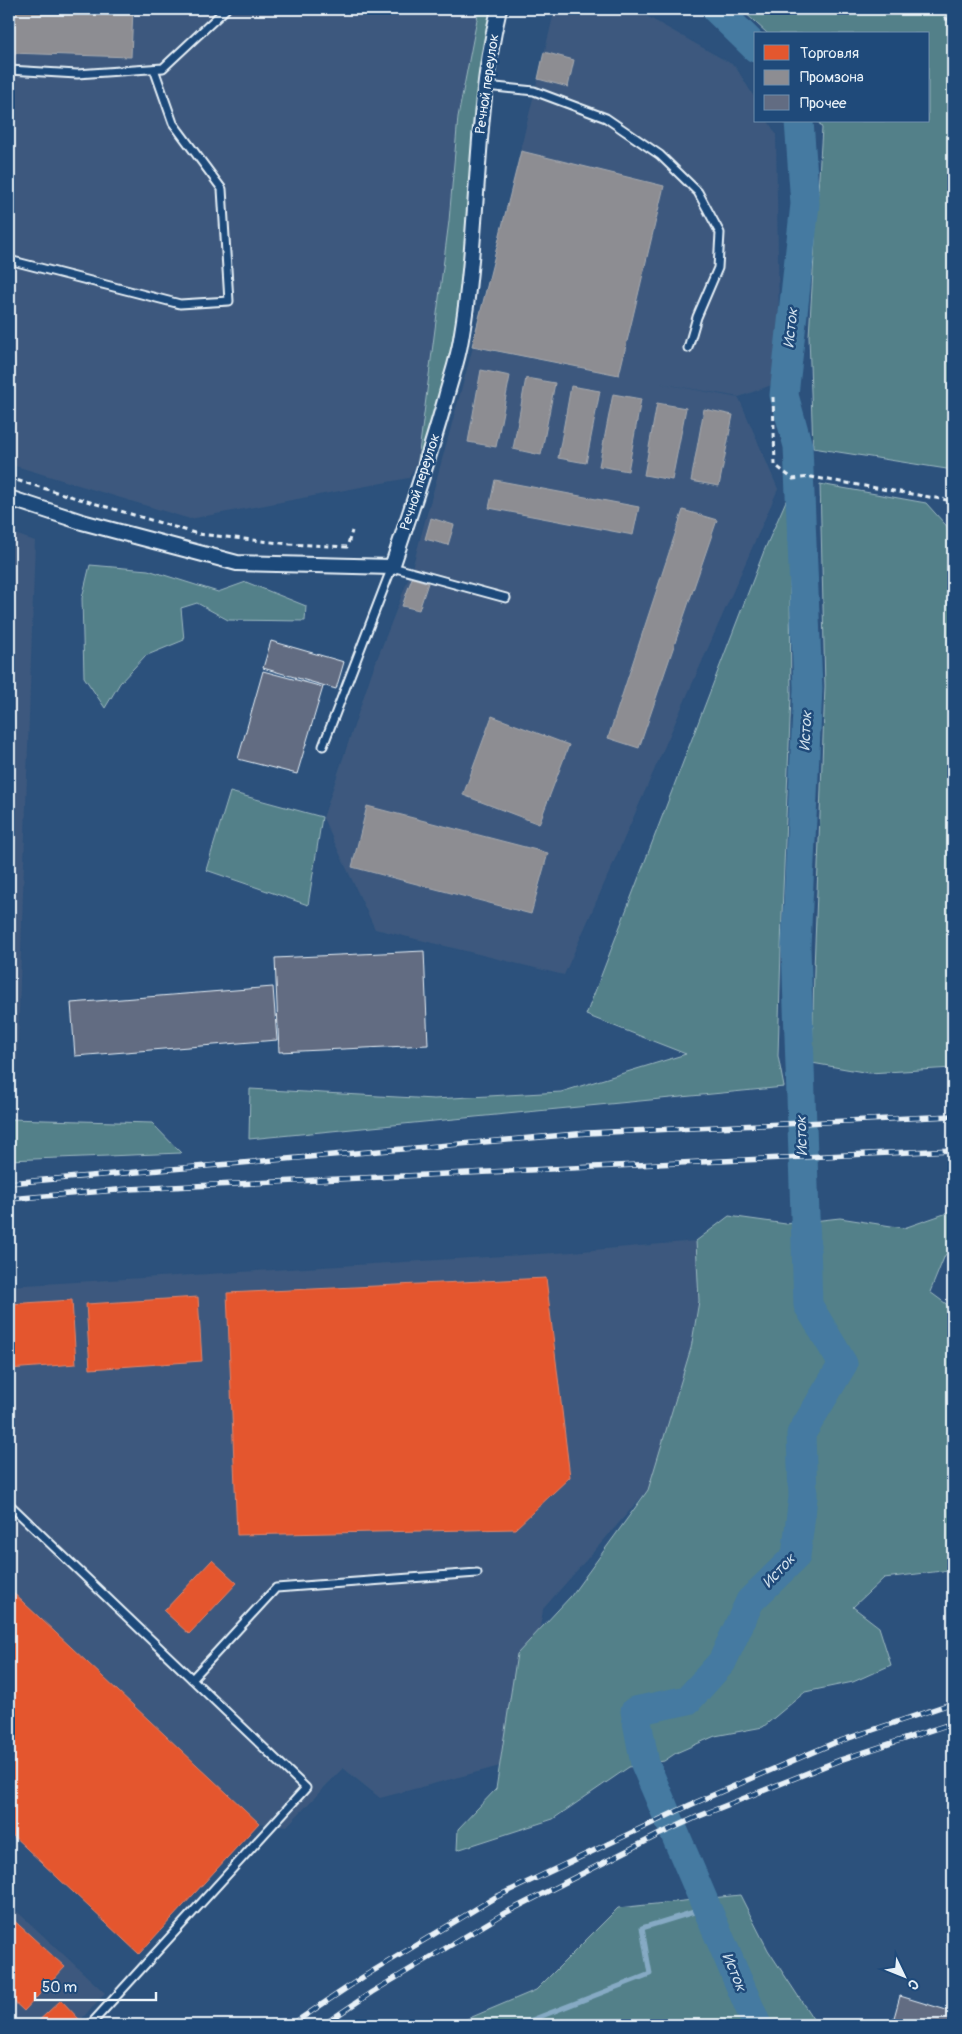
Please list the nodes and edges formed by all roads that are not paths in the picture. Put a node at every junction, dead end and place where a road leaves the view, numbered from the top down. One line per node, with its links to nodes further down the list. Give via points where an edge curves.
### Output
1 (226, 9): 3 (lane, via 163,68)
2 (499, 9): 5 (street, Речной переулок)
3 (154, 69): 4 (lane, via 77,74); 6 (lane, via 172,123 222,189 229,301 180,304)
4 (9, 70)
5 (486, 86): 7 (lane, via 534,91 606,118 660,155 698,192 720,233 718,268); 9 (street, Речной переулок, via 461,340 427,465)
6 (9, 260)
7 (688, 348)
8 (9, 498): 9 (street, via 82,522 237,563)
9 (392, 567): 10 (lane); 11 (lane)
10 (506, 598)
11 (323, 746)
12 (9, 1504): 14 (lane)
13 (477, 1573): 14 (lane, via 276,1588)
14 (192, 1679): 15 (lane, via 306,1788)
15 (90, 2025)

